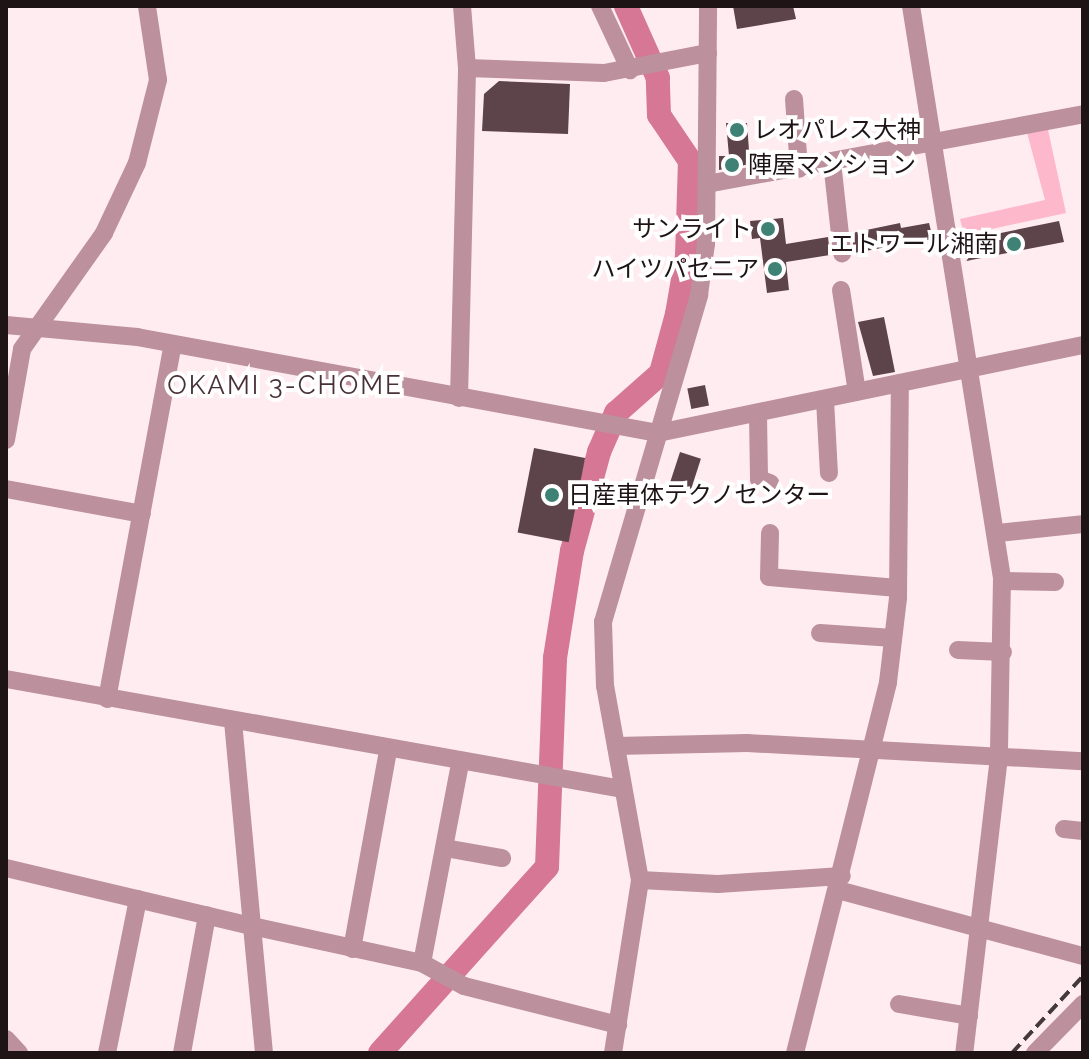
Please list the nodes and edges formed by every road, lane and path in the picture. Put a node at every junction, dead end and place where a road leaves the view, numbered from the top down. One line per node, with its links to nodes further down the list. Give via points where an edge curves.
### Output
1 (147, 6): 18 (street, via 158,80 128,190)
2 (462, 6): 7 (street)
3 (600, 6): 8 (street)
4 (708, 6): 6 (street)
5 (911, 6): 11 (street)
6 (708, 53): 8 (street); 14 (street)
7 (467, 68): 8 (street); 25 (street)
8 (630, 70)
9 (794, 99): 13 (street)
10 (1083, 114): 11 (street)
11 (933, 141): 12 (street); 22 (street)
12 (832, 162): 13 (street); 15 (street)
13 (799, 169): 14 (street)
14 (707, 184): 28 (street, via 699,295)
15 (842, 253)
16 (841, 290): 24 (street)
17 (6, 325): 18 (street)
18 (35, 326): 19 (street); 21 (street)
19 (173, 344): 25 (street); 33 (street)
20 (1083, 345): 22 (street)
21 (15, 357): 29 (street)
22 (968, 368): 23 (street); 35 (street)
23 (900, 383): 24 (street); 39 (street)
24 (857, 392): 26 (street)
25 (459, 398): 28 (street)
26 (825, 400): 27 (street); 30 (street)
27 (758, 414): 28 (street); 31 (street)
28 (658, 433): 47 (street, via 603,622)
29 (6, 440)
30 (829, 473)
31 (759, 479)
32 (6, 489): 33 (street)
33 (142, 514): 45 (street)
34 (1083, 524): 35 (street)
35 (998, 533): 37 (street)
36 (766, 541): 39 (street, via 769,577 830,576)
37 (1002, 581): 38 (street); 43 (street)
38 (1055, 582)
39 (898, 588): 41 (street)
40 (820, 633): 41 (street)
41 (893, 638): 49 (street)
42 (958, 650): 43 (street)
43 (1003, 652): 50 (street)
44 (6, 679): 45 (street)
45 (107, 699): 46 (street)
46 (233, 723): 48 (street); 63 (street)
47 (616, 746): 49 (street, via 743,743); 53 (street)
48 (388, 751): 52 (street); 65 (street)
49 (875, 751): 50 (street); 60 (street)
50 (999, 757): 51 (street); 64 (street, via 1000,813)
51 (1083, 761)
52 (460, 763): 53 (street); 56 (street)
53 (622, 789): 59 (street)
54 (1064, 829): 55 (street)
55 (1083, 831)
56 (445, 848): 57 (street); 67 (street)
57 (502, 858)
58 (6, 868): 61 (street)
59 (640, 880): 60 (street); 71 (street)
60 (840, 883): 64 (street); 78 (street)
61 (138, 899): 62 (street); 74 (street)
62 (207, 915): 63 (street); 75 (street)
63 (252, 926): 65 (street); 76 (street)
64 (981, 933): 66 (street); 70 (street)
65 (352, 949): 67 (street)
66 (1083, 956)
67 (422, 963): 71 (street, via 464,986)
68 (899, 1004): 70 (street)
69 (1083, 1004): 80 (street)
70 (969, 1016): 79 (street)
71 (618, 1025): 77 (street)
72 (6, 1039): 73 (street)
73 (19, 1053)
74 (107, 1053)
75 (182, 1053)
76 (264, 1053)
77 (613, 1053)
78 (795, 1053)
79 (964, 1053)
80 (1035, 1053)

